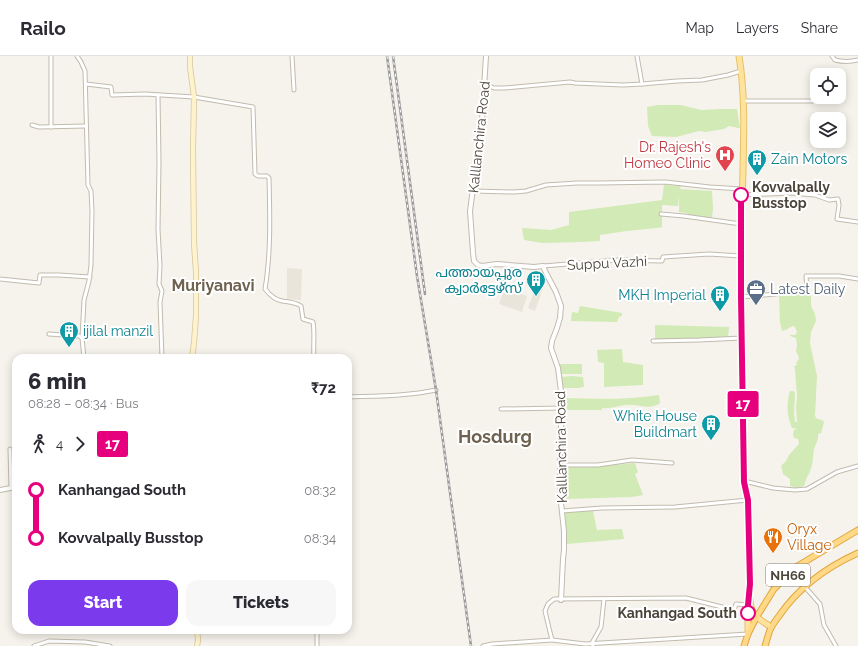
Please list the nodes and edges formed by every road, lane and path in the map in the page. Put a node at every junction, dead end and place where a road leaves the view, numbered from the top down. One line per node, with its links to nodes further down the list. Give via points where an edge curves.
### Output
1 (51, 56): 20 (street)
2 (76, 56): 11 (street, via 85,71)
3 (190, 56): 16 (main road)
4 (292, 56): 14 (street)
5 (486, 56): 12 (street, Kalllanchira Road)
6 (637, 56): 13 (street)
7 (739, 56): 10 (main road)
8 (832, 56): 9 (street, via 840,61)
9 (858, 60)
10 (741, 71): 13 (street, via 702,80); 17 (main road)
11 (86, 84): 15 (street, via 111,87 112,95); 21 (street)
12 (485, 84): 13 (street, via 494,88 570,82); 23 (street, Kalllanchira Road)
13 (642, 84)
14 (294, 90)
15 (158, 95): 16 (street); 39 (street)
16 (194, 97): 40 (main road, via 196,316); 41 (street, via 253,107 255,174 269,178 269,268 265,289 280,301 301,306 303,319 313,322)
17 (744, 100): 18 (street); 22 (main road)
18 (810, 101)
19 (32, 125): 20 (street)
20 (51, 126): 21 (street)
21 (86, 126): 30 (street, via 88,185 91,191 92,211)
22 (742, 189): 23 (street, via 665,182 577,183 546,185 514,192); 24 (main road)
23 (474, 191): 29 (street, Kalllanchira Road, via 470,211 474,261 482,266)
24 (741, 195): 26 (street, via 791,192 815,195 829,200 838,199 837,219); 27 (main road)
25 (661, 214): 27 (street)
26 (858, 222)
27 (741, 224): 28 (main road)
28 (741, 256): 29 (street, Suppu Vazhi, via 709,254 663,257 662,261 618,260); 33 (main road)
29 (543, 266): 44 (street, Kalllanchira Road, via 561,306 551,348 558,368)
30 (90, 277): 31 (street, via 40,275 39,282); 35 (street, via 84,300)
31 (0, 279)
32 (858, 279): 33 (street, via 806,276 807,289)
33 (741, 297): 36 (main road)
34 (49, 334): 35 (street)
35 (82, 338): 38 (street)
36 (742, 338): 37 (street); 51 (main road)
37 (653, 341)
38 (84, 354)
39 (162, 354)
40 (193, 354)
41 (314, 354)
42 (436, 390): 43 (street)
43 (352, 397)
44 (562, 408): 45 (street); 48 (street, Kalllanchira Road)
45 (501, 409)
46 (10, 449): 50 (street)
47 (672, 463): 48 (street, via 632,460 598,465)
48 (560, 465): 55 (street, Kalllanchira Road)
49 (858, 466): 51 (street, via 837,472 807,489 773,488)
50 (12, 468)
51 (744, 481): 54 (main road)
52 (12, 488): 53 (street)
53 (0, 490)
54 (748, 500): 55 (street, via 675,507); 58 (main road)
55 (562, 511): 61 (street, Kalllanchira Road, via 564,550)
56 (858, 530): 63 (highway, NH66, via 796,567 774,588)
57 (858, 553): 59 (highway, NH66, via 831,567)
58 (750, 584): 62 (main road); 63 (main road, via 750,604)
59 (805, 586): 64 (highway, NH66, via 787,605); 77 (street, via 820,604 824,625)
60 (604, 599): 61 (street); 62 (street, via 686,598 734,610 736,604); 69 (street, via 601,627)
61 (561, 600): 68 (street, via 554,599 545,611)
62 (748, 605): 67 (main road)
63 (756, 618): 64 (main road); 67 (highway, NH66)
64 (771, 628): 76 (highway, NH66)
65 (197, 634): 72 (main road)
66 (317, 634): 73 (street)
67 (748, 634): 69 (street); 75 (highway, NH66)
68 (552, 640): 69 (street); 74 (street)
69 (592, 645)
70 (34, 646): 71 (street, via 49,641)
71 (110, 646)
72 (197, 646)
73 (317, 646)
74 (483, 646)
75 (744, 646)
76 (765, 646)
77 (836, 646)

